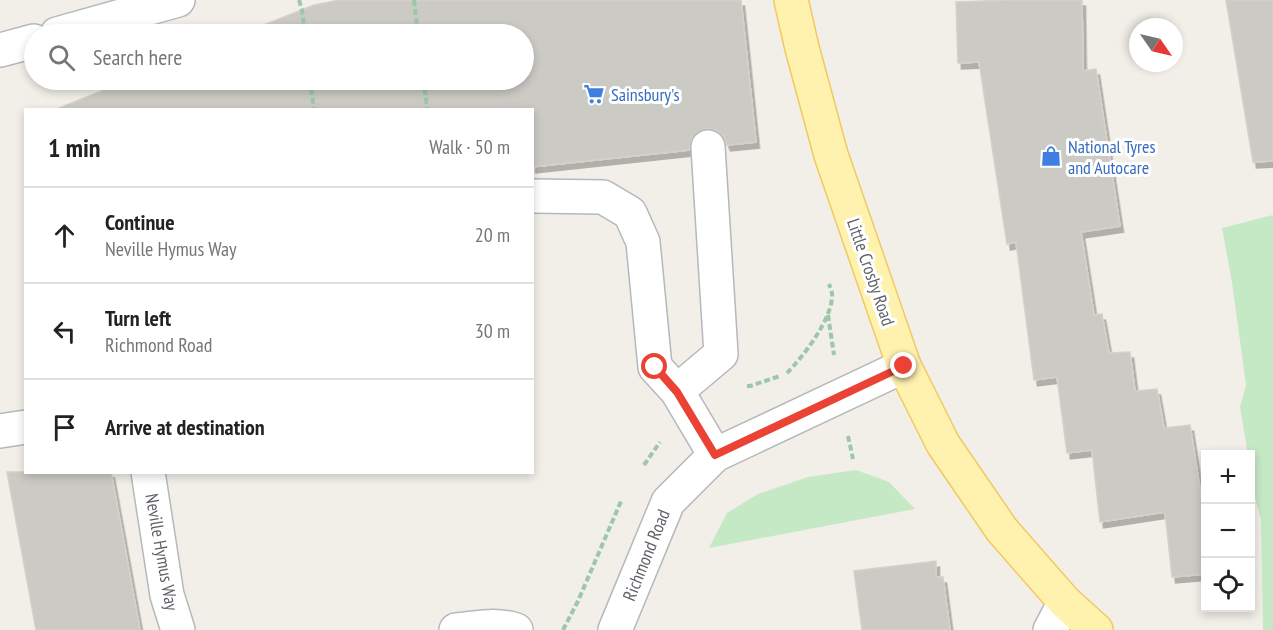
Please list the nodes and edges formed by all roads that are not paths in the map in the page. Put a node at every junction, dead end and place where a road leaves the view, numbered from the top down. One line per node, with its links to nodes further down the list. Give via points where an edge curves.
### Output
1 (178, 0): 3 (street)
2 (791, 0): 8 (main road, Little Crosby Road, via 831,155)
3 (93, 24)
4 (24, 44): 5 (street)
5 (0, 50)
6 (708, 147): 9 (street, via 721,354)
7 (534, 196): 9 (street, via 603,197 630,213 643,242 655,367)
8 (904, 366): 12 (street, Richmond Road); 14 (main road, Little Crosby Road, via 943,444)
9 (677, 392): 12 (street)
10 (24, 427): 11 (street)
11 (0, 431)
12 (715, 455): 18 (street, Richmond Road, via 668,502)
13 (148, 474): 15 (street, Neville Hymus Way, via 167,596)
14 (1057, 616): 19 (main road, Little Crosby Road)
15 (178, 630)
16 (456, 630): 17 (street, via 504,626)
17 (516, 630)
18 (615, 630)
19 (1096, 630)

